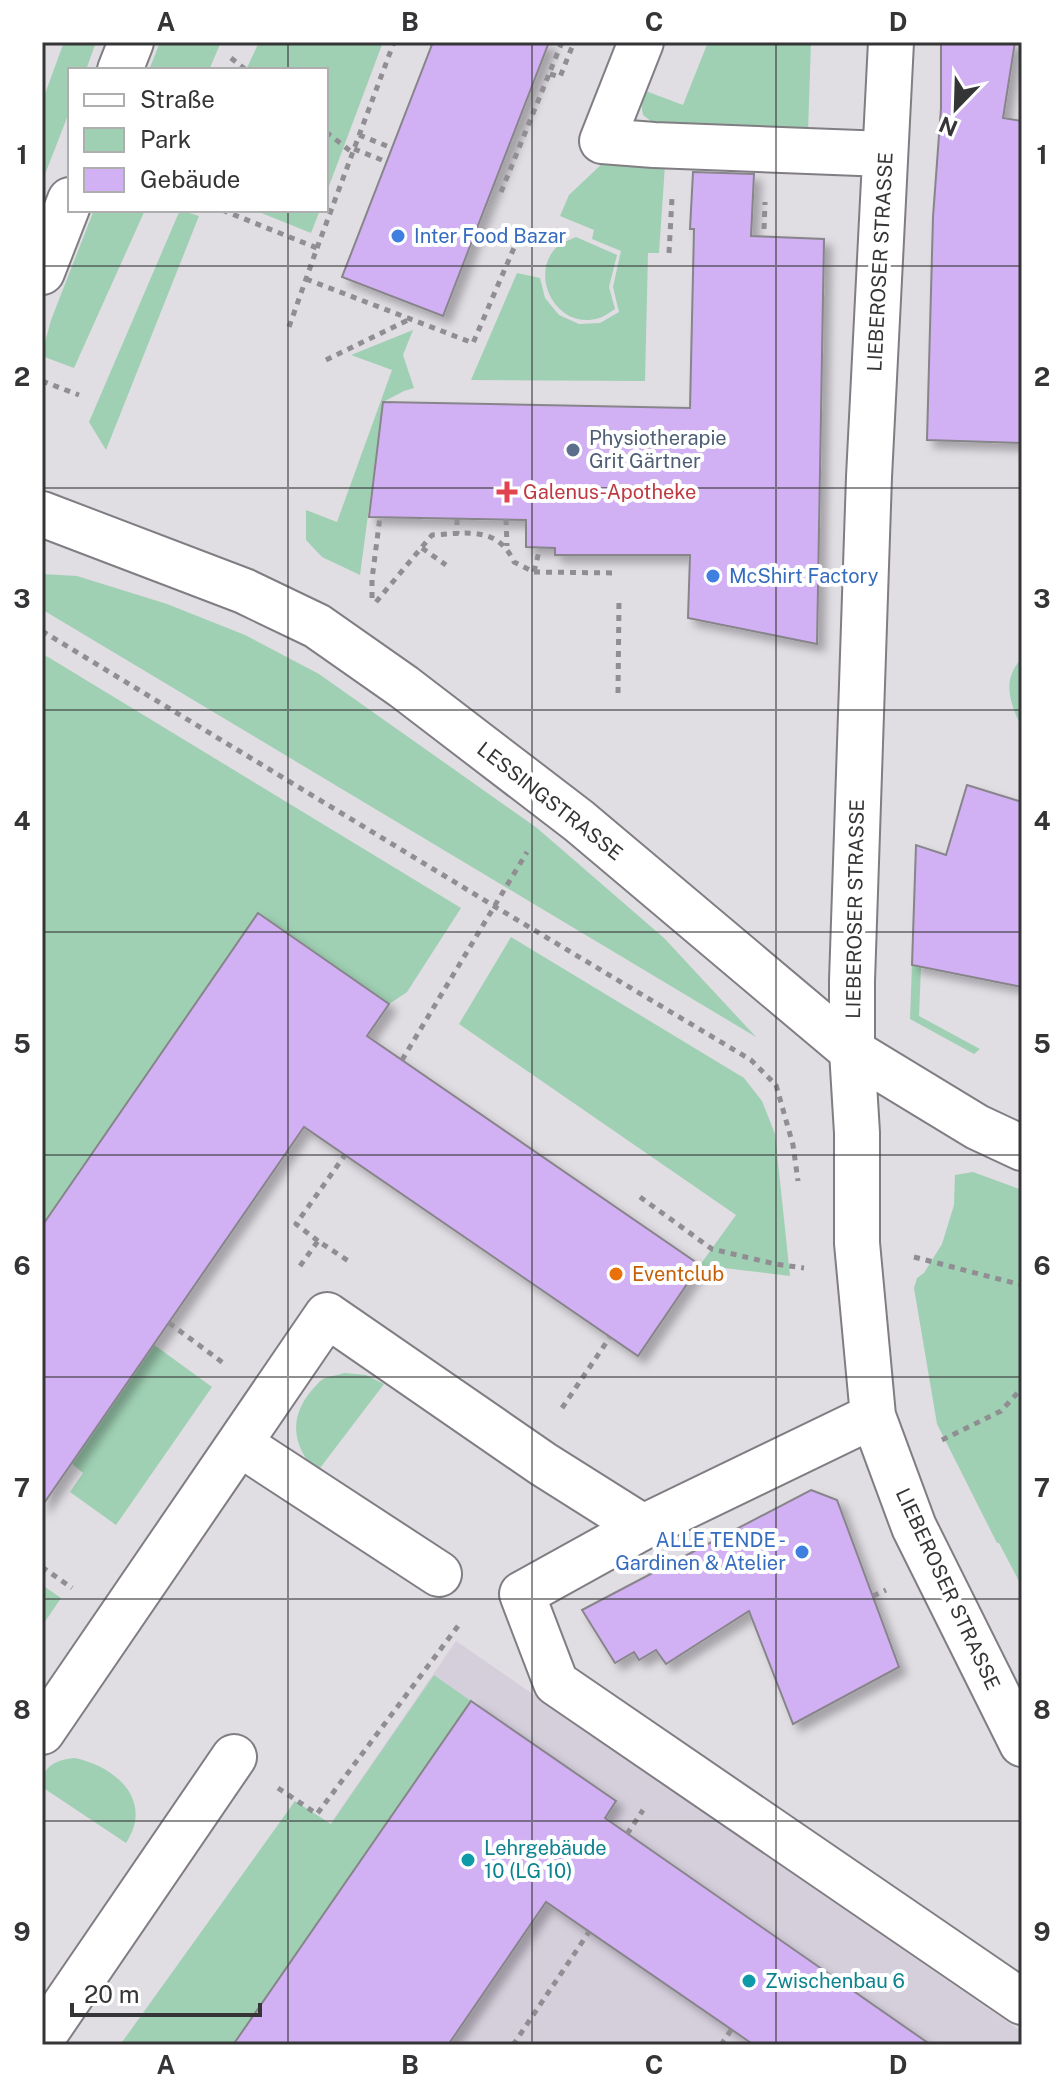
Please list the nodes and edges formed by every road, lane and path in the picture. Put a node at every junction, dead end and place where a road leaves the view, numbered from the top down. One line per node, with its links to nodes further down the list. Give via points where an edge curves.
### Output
1 (131, 42): 8 (street)
2 (394, 42): 12 (path)
3 (562, 42): 10 (path)
4 (574, 42): 10 (path, via 560,77)
5 (641, 42): 15 (street, via 602,141)
6 (891, 42): 15 (street, LIEBEROSER STRASSE)
7 (231, 58): 9 (path)
8 (121, 68)
9 (244, 68)
10 (550, 74): 17 (path)
11 (328, 133): 14 (path)
12 (359, 135): 13 (path); 14 (path)
13 (392, 148)
14 (353, 151): 16 (path); 21 (path)
15 (885, 154): 46 (street, LIEBEROSER STRASSE, via 858,752)
16 (387, 162)
17 (501, 192)
18 (68, 205): 22 (street)
19 (227, 212): 21 (path)
20 (523, 227): 24 (path, via 473,343)
21 (317, 248): 23 (path)
22 (42, 272)
23 (306, 279): 24 (path); 25 (path)
24 (411, 319): 26 (path)
25 (289, 327)
26 (326, 360)
27 (42, 381): 28 (path)
28 (79, 395)
29 (42, 514): 46 (street, LESSINGSTRASSE, via 244,591 317,626 579,821)
30 (380, 517): 40 (path)
31 (457, 519): 33 (path)
32 (506, 519): 34 (path)
33 (457, 534): 34 (path, via 491,535); 36 (path, via 432,535)
34 (507, 547): 38 (path, via 514,562)
35 (540, 547): 38 (path)
36 (422, 548): 37 (path); 42 (path)
37 (446, 565)
38 (534, 572): 39 (path)
39 (617, 573)
40 (372, 579)
41 (619, 599): 44 (path)
42 (372, 607)
43 (42, 631): 45 (path)
44 (618, 693)
45 (494, 906): 47 (path); 50 (path, via 751,1060 776,1085)
46 (852, 1051): 48 (street, LESSINGSTRASSE, via 977,1127); 59 (street, LIEBEROSER STRASSE, via 857,1243)
47 (402, 1060)
48 (1022, 1148)
49 (345, 1155): 52 (path, via 296,1224)
50 (799, 1187)
51 (640, 1197): 53 (path, via 712,1249)
52 (318, 1241)
53 (810, 1269)
54 (169, 1323): 56 (path)
55 (610, 1337): 58 (path)
56 (230, 1368)
57 (1022, 1388): 61 (path, via 1001,1411)
58 (562, 1408)
59 (873, 1416): 62 (street); 68 (street, LIEBEROSER STRASSE, via 914,1527)
60 (240, 1444): 62 (street, via 327,1315); 64 (street); 67 (street)
61 (930, 1446)
62 (643, 1527): 66 (street)
63 (42, 1567): 65 (path)
64 (439, 1574)
65 (76, 1591)
66 (522, 1594): 69 (path, via 465,1616 317,1814); 71 (street, via 556,1683)
67 (42, 1732)
68 (1022, 1744)
69 (234, 1757): 73 (street)
70 (589, 1932): 74 (path)
71 (1022, 2002)
72 (731, 2030): 75 (path)
73 (42, 2038)
74 (513, 2045)
75 (721, 2045)

